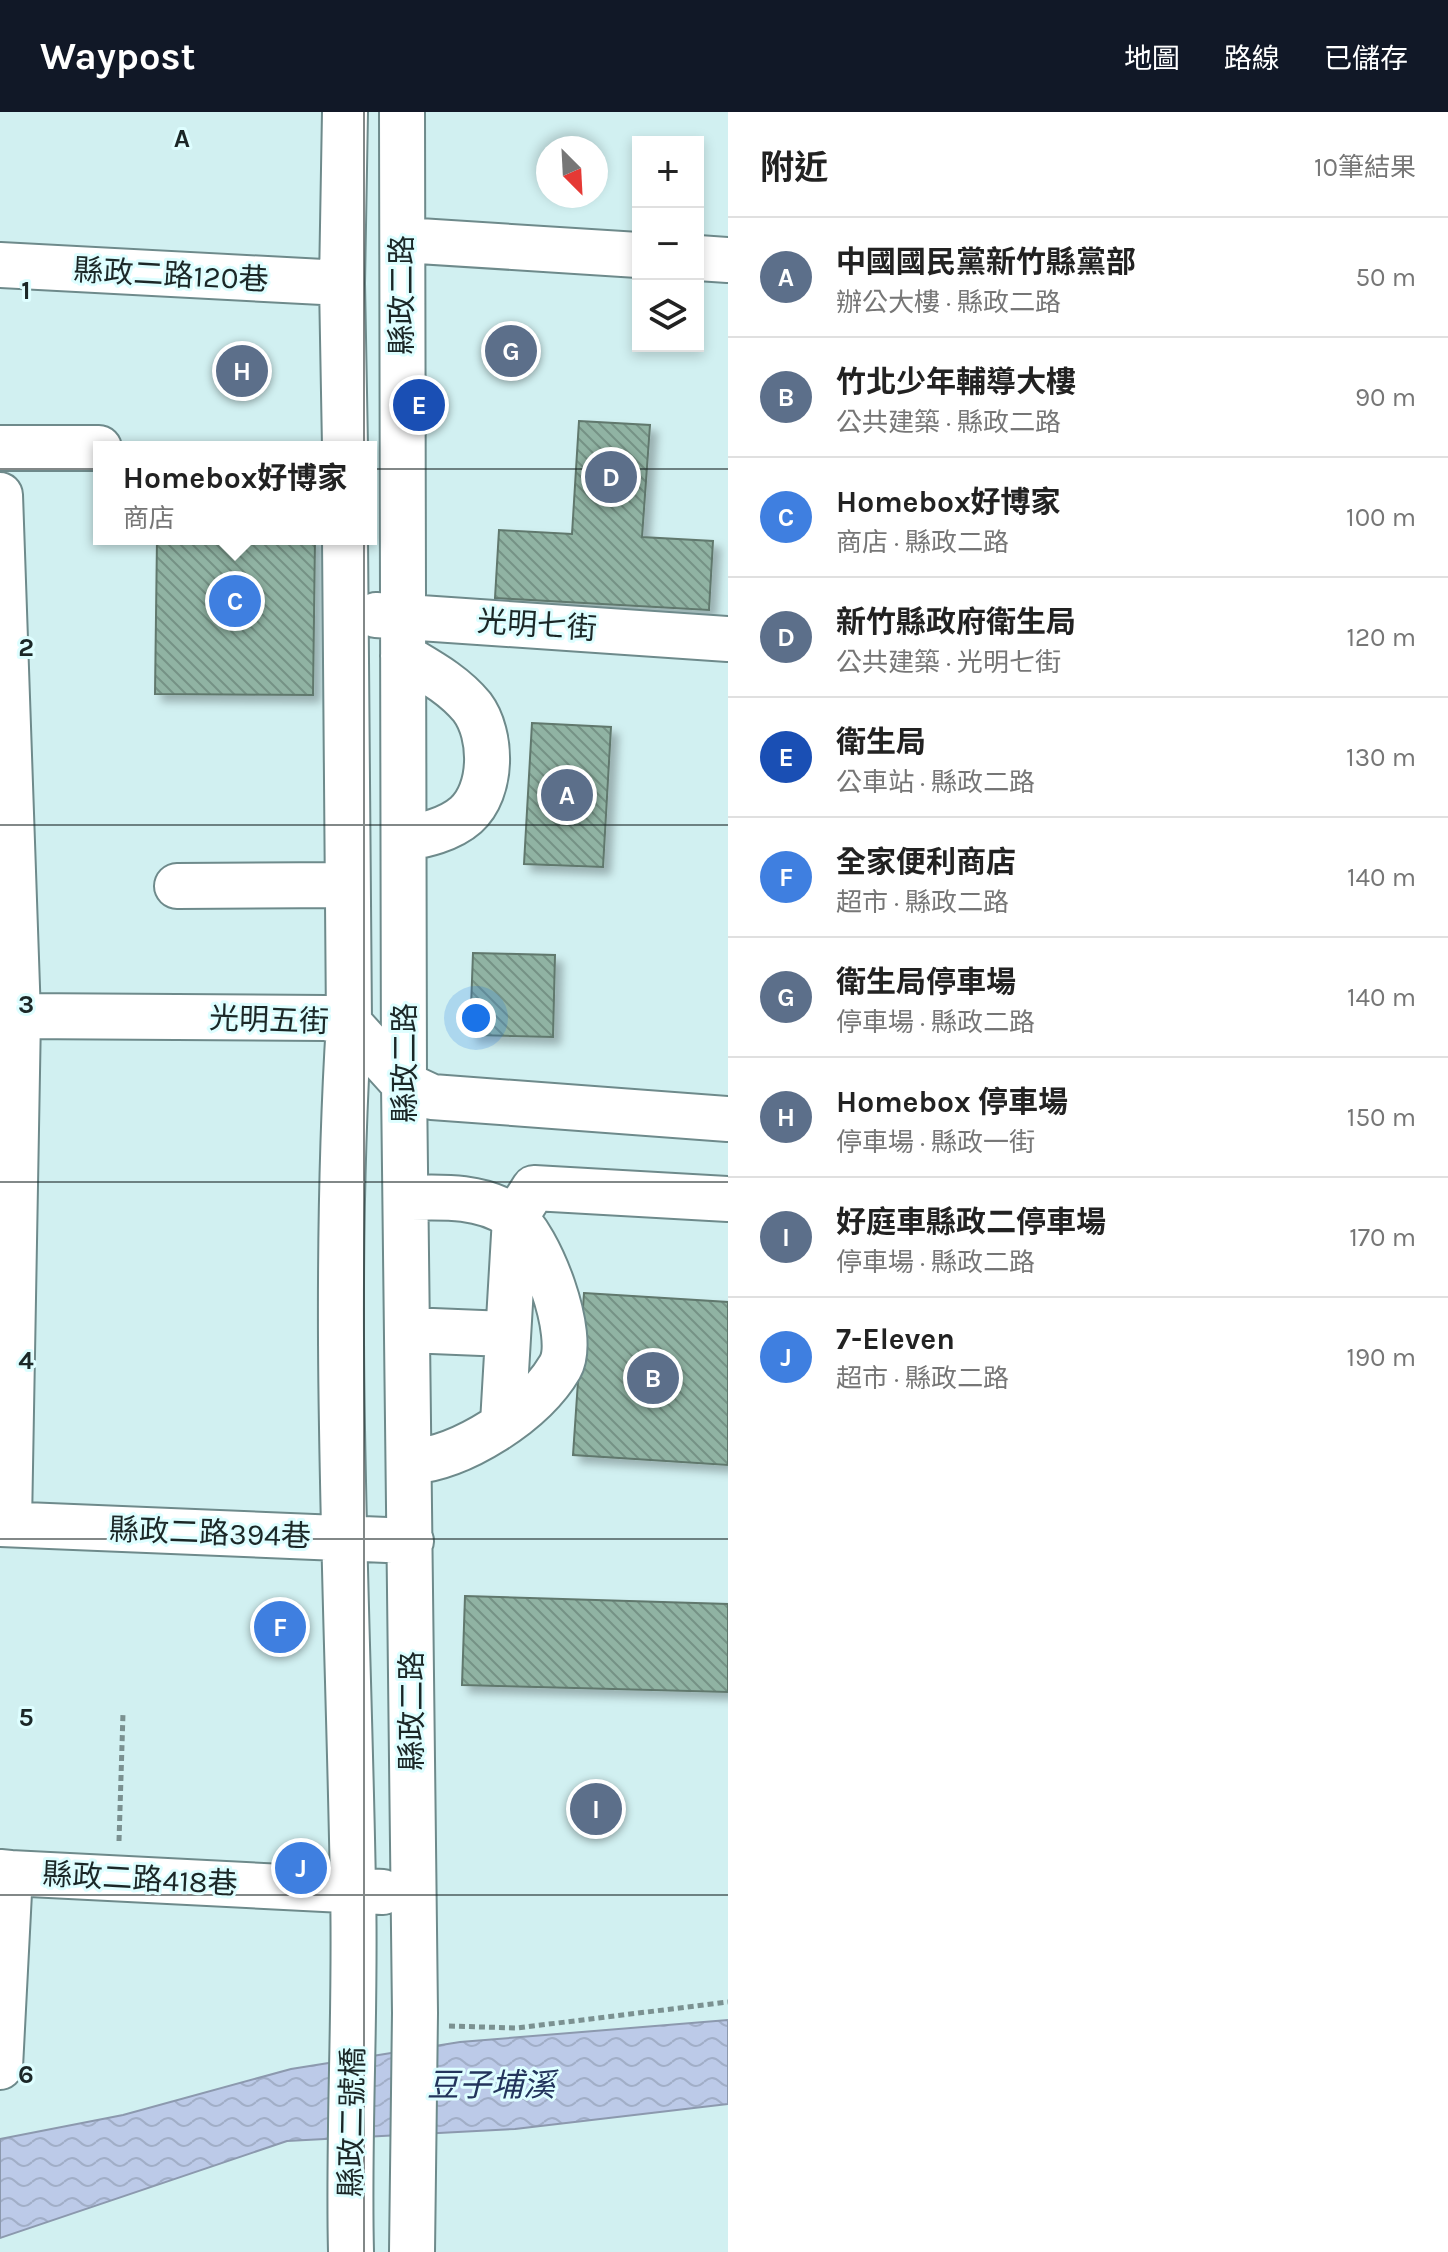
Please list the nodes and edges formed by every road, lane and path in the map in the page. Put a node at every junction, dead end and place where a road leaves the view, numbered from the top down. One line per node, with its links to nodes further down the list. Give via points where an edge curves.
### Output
1 (345, 112): 8 (street, 縣政二路)
2 (402, 112): 3 (street, 縣政二路)
3 (403, 240): 4 (street); 15 (street, 縣政二路)
4 (632, 255)
5 (704, 258): 6 (street)
6 (728, 260)
7 (0, 265): 8 (street, 縣政二路120巷)
8 (342, 283): 9 (street, 縣政二路)
9 (345, 441)
10 (0, 448): 11 (street)
11 (93, 448)
12 (0, 495): 18 (street)
13 (345, 545): 14 (street, 縣政二路)
14 (345, 615): 15 (street, 光明七街); 19 (street, 縣政二路)
15 (403, 635): 16 (street, 光明七街); 17 (street, 縣政二路); 17 (street, via 473,709 487,744 484,785 467,815 437,832)
16 (728, 639)
17 (404, 839): 23 (street, 縣政二路)
18 (6, 864): 21 (street)
19 (347, 885): 20 (street); 22 (street, 縣政二路)
20 (177, 886)
21 (11, 993): 22 (street, 光明五街); 28 (street)
22 (349, 1023): 23 (street, 光明五街); 34 (street, 縣政二路, via 344,1101)
23 (404, 1084): 24 (street, 光明五街, via 432,1097); 25 (street, 縣政二路)
24 (728, 1119)
25 (406, 1198): 27 (street, via 481,1200); 29 (street, 縣政二路)
26 (728, 1199): 27 (street, via 534,1188)
27 (515, 1218): 30 (street); 31 (street, via 548,1272 564,1317 562,1365 523,1410)
28 (6, 1294): 33 (street)
29 (408, 1330): 30 (street); 32 (street, 縣政二路)
30 (506, 1334): 31 (street)
31 (503, 1423): 32 (street, via 433,1460)
32 (410, 1462): 35 (street, 縣政二路)
33 (4, 1524): 34 (street, 縣政二路394巷)
34 (343, 1538): 35 (street, 縣政二路394巷); 39 (street, 縣政二路)
35 (411, 1541): 40 (street, 縣政二路)
36 (123, 1713): 38 (path)
37 (5, 1872): 38 (street, 縣政二路418巷); 44 (street)
38 (118, 1878): 39 (street, 縣政二路418巷)
39 (353, 1890): 40 (street, 縣政二路418巷); 42 (street, 縣政二路)
40 (413, 1893): 43 (street, 縣政二路)
41 (728, 2002): 43 (path, via 517,2028)
42 (353, 2016): 45 (street, 縣政二號橋)
43 (426, 2019): 46 (street, 縣政二號橋)
44 (0, 2067)
45 (350, 2240)
46 (411, 2242)

